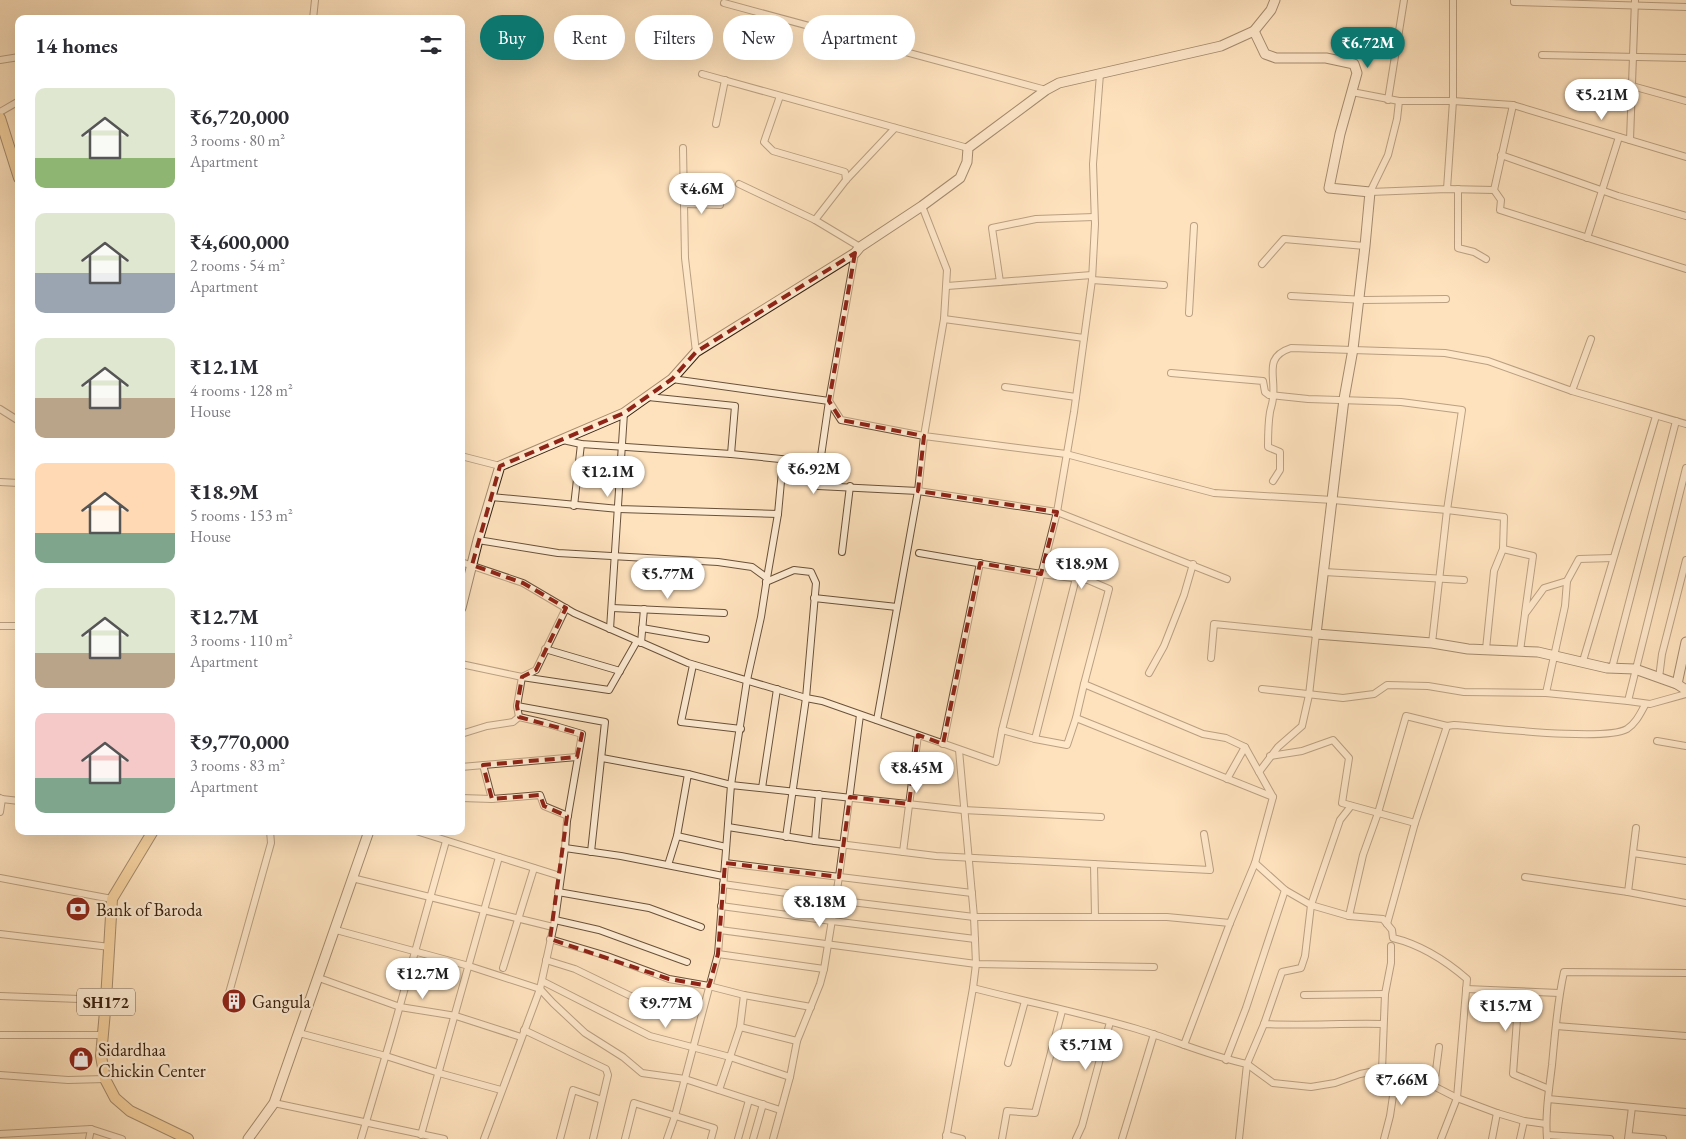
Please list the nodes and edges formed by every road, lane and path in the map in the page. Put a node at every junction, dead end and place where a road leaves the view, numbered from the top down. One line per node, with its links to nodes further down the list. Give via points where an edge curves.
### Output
1 (315, 0): 9 (street)
2 (1276, 0): 10 (main road)
3 (1404, 0): 23 (street)
4 (1453, 0): 24 (street)
5 (1514, 0): 7 (street)
6 (724, 3): 20 (street)
7 (1635, 3): 8 (street); 12 (street)
8 (1686, 7)
9 (313, 15)
10 (1254, 31): 17 (main road, via 1221,46); 21 (main road, via 1265,54 1276,58 1326,58 1354,64 1357,73)
11 (1542, 55): 12 (street)
12 (1633, 56): 14 (street); 19 (street)
13 (15, 58): 15 (street)
14 (1686, 58)
15 (0, 60)
16 (702, 74): 18 (street)
17 (1100, 74): 20 (main road, via 1059,82); 51 (street, via 1093,164)
18 (725, 80): 22 (street); 31 (street)
19 (1632, 86): 26 (street); 34 (street)
20 (1046, 90): 36 (main road)
21 (1352, 92): 23 (street); 46 (main road, via 1329,188)
22 (780, 96): 32 (street); 40 (street, via 764,142 773,151 845,172)
23 (1388, 100): 25 (street)
24 (1454, 100): 25 (street); 28 (street); 42 (street)
25 (1399, 101): 46 (street, via 1398,119 1388,154)
26 (1686, 101)
27 (15, 103): 29 (street)
28 (1512, 105): 33 (street); 37 (street)
29 (0, 112)
30 (0, 118): 39 (main road)
31 (716, 124)
32 (895, 128): 36 (street); 40 (street)
33 (1619, 137): 34 (street); 45 (street)
34 (1630, 140): 38 (street)
35 (683, 148): 47 (street)
36 (968, 148): 49 (main road, via 967,162 960,178)
37 (1502, 155): 44 (street); 45 (street)
38 (1686, 157)
39 (15, 165)
40 (846, 180): 52 (street)
41 (739, 184): 52 (street)
42 (1447, 189): 43 (street); 46 (street)
43 (1458, 189): 44 (street); 57 (street, via 1458,248)
44 (1494, 190): 54 (street, via 1501,200 1500,210)
45 (1602, 190): 50 (street); 54 (street)
46 (1370, 192): 55 (main road)
47 (684, 204): 48 (street); 72 (street, via 685,258)
48 (720, 205)
49 (922, 206): 56 (main road); 63 (street, via 947,270)
50 (1686, 216)
51 (1094, 217): 60 (street); 61 (street, via 1036,219 992,228)
52 (815, 220): 56 (street)
53 (1194, 226): 67 (street)
54 (1586, 238): 59 (street)
55 (1366, 246): 58 (street, via 1284,239); 65 (main road)
56 (857, 250): 72 (main road); 81 (street)
57 (1486, 259)
58 (1262, 264)
59 (1686, 269)
60 (1092, 278): 61 (street); 62 (street); 69 (street)
61 (1000, 282): 63 (street)
62 (1164, 285)
63 (947, 286): 68 (street)
64 (1291, 296): 65 (street)
65 (1359, 299): 66 (street); 71 (main road)
66 (1446, 299)
67 (1189, 313)
68 (944, 319): 69 (street); 88 (street)
69 (1084, 338): 79 (street)
70 (1591, 339): 76 (street)
71 (1352, 349): 76 (street, via 1444,353 1488,361); 77 (street, via 1291,348 1281,351 1272,376); 80 (main road)
72 (696, 352): 74 (main road)
73 (1171, 373): 77 (street, via 1263,380 1265,392)
74 (672, 379): 78 (main road); 81 (street)
75 (1005, 386): 79 (street)
76 (1572, 391): 84 (street)
77 (1274, 395): 80 (street); 99 (street, via 1268,447 1280,452 1280,470)
78 (648, 397): 83 (main road); 92 (street, via 735,406)
79 (1076, 397): 93 (street)
80 (1344, 399): 105 (main road); 108 (street, via 1462,410)
81 (829, 401): 88 (street, via 841,420); 96 (street)
82 (0, 409): 85 (street)
83 (624, 413): 89 (main road); 91 (street)
84 (1656, 416): 86 (street); 116 (street)
85 (15, 418)
86 (1676, 421): 87 (street); 155 (street)
87 (1686, 424)
88 (924, 436): 93 (street); 103 (street)
89 (563, 440): 90 (street); 97 (main road)
90 (581, 444): 91 (street); 106 (street)
91 (621, 446): 92 (street); 107 (street)
92 (731, 454): 95 (street)
93 (1066, 454): 105 (street, via 1214,493); 109 (street)
94 (465, 457): 97 (street)
95 (783, 460): 96 (street); 110 (street)
96 (820, 464): 102 (street, via 818,486)
97 (500, 466): 104 (main road)
98 (1686, 468): 156 (street)
99 (1273, 481)
100 (0, 482): 101 (street)
101 (15, 483)
102 (850, 486): 103 (street); 113 (street)
103 (918, 492): 109 (street); 132 (street)
104 (491, 497): 106 (street); 111 (main road)
105 (1333, 500): 108 (street); 122 (main road)
106 (574, 506): 107 (street)
107 (618, 509): 110 (street); 115 (street)
108 (1447, 510): 112 (street, via 1504,517); 125 (street)
109 (1057, 512): 120 (street); 123 (street)
110 (778, 514): 127 (street)
111 (478, 540): 115 (street, via 558,553); 121 (main road)
112 (1503, 549): 137 (street, via 1533,556); 148 (street, via 1494,571)
113 (842, 552)
114 (919, 554): 119 (street)
115 (616, 556): 127 (street, via 752,566); 134 (street)
116 (1613, 558): 129 (street, via 1579,559); 152 (street)
117 (1686, 560): 160 (street)
118 (465, 563): 121 (street)
119 (980, 563): 123 (street); 185 (street)
120 (1193, 564): 126 (street); 158 (street, via 1164,646)
121 (472, 566): 130 (main road); 133 (street, via 523,583)
122 (1324, 572): 125 (street); 142 (main road)
123 (1041, 574): 124 (street); 180 (street)
124 (1076, 578): 162 (street, via 1109,589); 183 (street)
125 (1439, 578): 128 (street); 145 (street)
126 (1227, 579)
127 (766, 580): 131 (street, via 794,570 811,572 816,583); 161 (street)
128 (1464, 580)
129 (1567, 581): 137 (street, via 1544,588); 150 (street)
130 (465, 593)
131 (814, 598): 132 (street); 170 (street)
132 (897, 607): 177 (street)
133 (566, 608): 141 (street); 147 (street)
134 (612, 608): 135 (street); 141 (street)
135 (644, 609): 136 (street); 140 (street)
136 (724, 613)
137 (1525, 614): 149 (street)
138 (15, 624): 139 (street)
139 (0, 626)
140 (642, 628): 143 (street); 144 (street)
141 (610, 629): 144 (street)
142 (1316, 634): 145 (main road); 151 (street, via 1214,624); 169 (street)
143 (706, 639)
144 (639, 642): 154 (street); 157 (street)
145 (1432, 642): 148 (main road)
146 (1686, 642): 163 (main road)
147 (545, 649): 157 (street); 159 (street, via 536,670)
148 (1486, 649): 149 (main road)
149 (1520, 651): 150 (main road)
150 (1554, 656): 152 (main road); 167 (street)
151 (1211, 658)
152 (1583, 661): 155 (main road)
153 (465, 665): 159 (street)
154 (693, 665): 161 (street); 179 (street, via 681,722)
155 (1612, 668): 156 (main road)
156 (1635, 669): 160 (main road); 171 (street)
157 (620, 671): 159 (street, via 609,690)
158 (1148, 673)
159 (522, 677): 173 (street)
160 (1659, 678): 163 (main road)
161 (747, 680): 164 (street); 179 (street)
162 (1084, 684): 176 (street); 187 (street, via 1203,734 1226,738)
163 (1676, 684): 166 (main road)
164 (777, 689): 170 (street); 198 (street)
165 (1262, 690): 169 (street)
166 (1686, 690)
167 (1546, 693): 169 (street, via 1464,692 1387,684 1374,694 1343,698); 171 (street)
168 (1686, 694): 172 (street)
169 (1309, 695): 189 (street, via 1302,726)
170 (806, 698): 174 (street); 199 (street)
171 (1628, 701): 172 (street)
172 (1645, 704): 178 (street, via 1638,718 1626,729 1612,734)
173 (517, 706): 175 (street); 191 (street, via 605,722)
174 (860, 715): 177 (street); 204 (street)
175 (519, 717): 181 (street, via 513,722); 190 (street, via 582,734)
176 (1076, 718): 183 (street, via 1067,746); 196 (street)
177 (877, 720): 182 (street)
178 (1447, 726): 211 (street, via 1406,716); 214 (street)
179 (740, 729): 197 (street)
180 (1002, 730): 183 (street); 188 (street, via 996,762)
181 (465, 733)
182 (918, 735): 185 (street); 207 (street)
183 (1035, 739)
184 (1657, 741): 186 (street)
185 (943, 744): 188 (street)
186 (1686, 746)
187 (1245, 747): 194 (street); 196 (street)
188 (959, 750): 209 (street)
189 (1270, 756): 194 (street); 208 (street, via 1302,751 1333,740 1349,758 1342,803)
190 (577, 757): 192 (street); 212 (street)
191 (602, 758): 195 (street); 229 (street)
192 (483, 765): 193 (street); 205 (street)
193 (465, 767)
194 (1259, 772): 201 (street)
195 (688, 774): 197 (street); 222 (street)
196 (1227, 779): 201 (street)
197 (731, 784): 198 (street); 215 (street)
198 (762, 788): 199 (street)
199 (792, 791): 200 (street); 223 (street)
200 (819, 794): 204 (street); 225 (street)
201 (1273, 797): 236 (street)
202 (1, 798): 206 (street); 210 (street)
203 (465, 798): 205 (street)
204 (850, 798): 207 (street); 226 (street)
205 (492, 799): 212 (street, via 540,795 544,806)
206 (15, 800)
207 (909, 804): 209 (street); 230 (street)
208 (1351, 806): 211 (street); 255 (street, via 1340,820)
209 (963, 810): 213 (street); 233 (street)
210 (0, 812)
211 (1378, 813): 214 (street); 258 (street, via 1363,855)
212 (568, 816): 228 (street)
213 (1101, 817)
214 (1415, 823): 265 (street)
215 (728, 827): 223 (street); 227 (street)
216 (1636, 828): 231 (street)
217 (1204, 834): 237 (street, via 1210,870)
218 (151, 835): 252 (main road, SH172)
219 (270, 835): 298 (street, via 271,843)
220 (368, 835): 245 (main road)
221 (428, 835): 224 (street)
222 (676, 836): 227 (street); 238 (street)
223 (786, 837): 225 (street)
224 (446, 841): 232 (street); 251 (street)
225 (815, 841): 226 (street)
226 (843, 845): 230 (street); 242 (street)
227 (726, 847): 235 (street)
228 (565, 848): 229 (street); 240 (street)
229 (591, 852): 238 (street)
230 (903, 852): 233 (street)
231 (1633, 853): 234 (street); 249 (street)
232 (499, 857): 239 (street); 257 (street)
233 (968, 859): 237 (street); 250 (street)
234 (1686, 860)
235 (725, 863): 241 (street); 242 (street)
236 (1255, 863): 247 (street); 264 (street)
237 (1094, 864): 260 (street)
238 (668, 865): 241 (street)
239 (534, 868): 240 (street); 261 (street)
240 (560, 876): 248 (street)
241 (724, 876): 246 (street)
242 (839, 877): 250 (street); 253 (street)
243 (1525, 877): 249 (street)
244 (0, 878): 252 (street)
245 (352, 878): 251 (street); 267 (main road)
246 (723, 884): 253 (street); 256 (street)
247 (1285, 890): 255 (street); 322 (street)
248 (558, 892): 263 (street); 266 (street, via 650,908)
249 (1628, 892): 254 (street)
250 (972, 893): 259 (street)
251 (430, 898): 257 (street); 275 (street)
252 (112, 899): 274 (main road, SH172)
253 (835, 900): 259 (street); 262 (street)
254 (1686, 903)
255 (1311, 905): 258 (street); 306 (street, via 1301,968 1282,972)
256 (721, 906): 262 (street); 268 (street)
257 (484, 911): 261 (street); 280 (street)
258 (1349, 916): 265 (street, via 1383,919)
259 (974, 917): 260 (street); 271 (street)
260 (1095, 917): 264 (street, via 1167,917)
261 (518, 919): 263 (street); 282 (street)
262 (832, 922): 271 (street); 272 (street)
263 (554, 923): 270 (street); 278 (street, via 599,930)
264 (1230, 923): 317 (street)
265 (1387, 924): 290 (street, via 1393,938 1432,953 1461,973 1467,979)
266 (701, 926)
267 (336, 930): 275 (street); 285 (main road)
268 (720, 930): 272 (street); 276 (street)
269 (0, 934): 274 (street)
270 (550, 939): 277 (street); 287 (street, via 669,979)
271 (975, 939): 279 (street)
272 (828, 944): 279 (street); 283 (street)
273 (1391, 946): 293 (street)
274 (110, 947): 297 (main road, SH172)
275 (416, 952): 280 (street); 301 (street)
276 (718, 954): 283 (street); 287 (street)
277 (546, 960): 286 (street); 300 (street, via 575,969)
278 (687, 962)
279 (976, 964): 281 (street); 288 (street)
280 (469, 966): 289 (street); 304 (street)
281 (1154, 967)
282 (503, 968)
283 (824, 969): 302 (street)
284 (1686, 973): 292 (street, via 1564,972)
285 (319, 978): 301 (street); 310 (main road)
286 (542, 981): 289 (street); 318 (street, via 650,1036)
287 (709, 986): 294 (street); 318 (street)
288 (973, 988): 299 (street); 353 (street)
289 (540, 989): 311 (street); 331 (street, via 585,1033 642,1073)
290 (1466, 989): 291 (street); 336 (street)
291 (1519, 992): 292 (street); 333 (street, via 1513,1074)
292 (1559, 993): 309 (street)
293 (1384, 994): 295 (street); 307 (street)
294 (744, 995): 302 (street); 308 (street)
295 (1304, 995)
296 (0, 996): 297 (street)
297 (106, 1000): 314 (main road, SH172)
298 (227, 1000)
299 (1025, 1001): 303 (street); 323 (street)
300 (643, 1002)
301 (400, 1007): 304 (street); 320 (street)
302 (811, 1007): 316 (street)
303 (1062, 1011): 305 (street); 372 (street, via 1035,1114 1007,1111)
304 (456, 1016): 311 (street); 327 (street)
305 (1110, 1022): 312 (street); 373 (street)
306 (1264, 1024): 307 (street); 324 (street)
307 (1383, 1024): 326 (street)
308 (740, 1026): 316 (street); 321 (street)
309 (1556, 1026): 315 (street); 333 (street)
310 (300, 1033): 320 (street); 340 (main road)
311 (523, 1033): 334 (street); 338 (street, via 606,1069 608,1075)
312 (1154, 1034): 317 (street); 374 (street)
313 (0, 1035): 314 (street)
314 (103, 1035): 330 (main road, SH172, via 101,1056)
315 (1686, 1036)
316 (797, 1041): 329 (street)
317 (1184, 1045): 322 (street)
318 (693, 1048): 321 (street); 331 (street)
319 (1439, 1048): 332 (street)
320 (386, 1056): 327 (street); 348 (street)
321 (730, 1057): 329 (street); 335 (street)
322 (1226, 1060): 324 (street)
323 (1008, 1063)
324 (1247, 1064): 326 (street, via 1273,1083 1311,1087); 375 (street)
325 (1397, 1069): 326 (street); 332 (street); 376 (street)
326 (1382, 1070)
327 (439, 1073): 334 (street); 352 (street)
328 (0, 1075): 330 (street)
329 (790, 1077): 343 (street)
330 (105, 1079): 358 (main road, SH172, via 115,1098 130,1111)
331 (685, 1079): 335 (street); 346 (street)
332 (1434, 1086): 336 (street)
333 (1549, 1089): 337 (street)
334 (501, 1090): 362 (street)
335 (719, 1090): 339 (street)
336 (1457, 1098): 345 (street); 377 (street)
337 (1548, 1098): 342 (street); 349 (street)
338 (602, 1100): 363 (street, via 573,1090); 364 (street)
339 (749, 1100): 341 (street); 368 (street)
340 (274, 1103): 348 (street); 359 (main road)
341 (763, 1104): 343 (street); 369 (street)
342 (1632, 1107): 344 (street); 355 (street)
343 (780, 1110): 370 (street)
344 (1686, 1112)
345 (1498, 1114): 347 (street); 378 (street)
346 (675, 1116): 365 (street, via 634,1103); 366 (street); 367 (street, via 714,1128)
347 (1524, 1121): 349 (street); 379 (street)
348 (366, 1123): 352 (street); 360 (street)
349 (1546, 1124): 354 (street)
350 (91, 1130): 351 (street); 356 (street); 357 (street)
351 (0, 1134)
352 (421, 1135): 361 (street)
353 (946, 1137): 371 (street)
354 (1547, 1137): 380 (street)
355 (1629, 1138): 381 (street)
356 (88, 1139)
357 (122, 1139)
358 (188, 1139)
359 (248, 1139)
360 (361, 1139)
361 (444, 1139)
362 (484, 1139)
363 (560, 1139)
364 (593, 1139)
365 (625, 1139)
366 (666, 1139)
367 (711, 1139)
368 (738, 1139)
369 (753, 1139)
370 (773, 1139)
371 (962, 1139)
372 (1002, 1139)
373 (1076, 1139)
374 (1122, 1139)
375 (1239, 1139)
376 (1384, 1139)
377 (1441, 1139)
378 (1492, 1139)
379 (1520, 1139)
380 (1610, 1139)
381 (1663, 1139)

